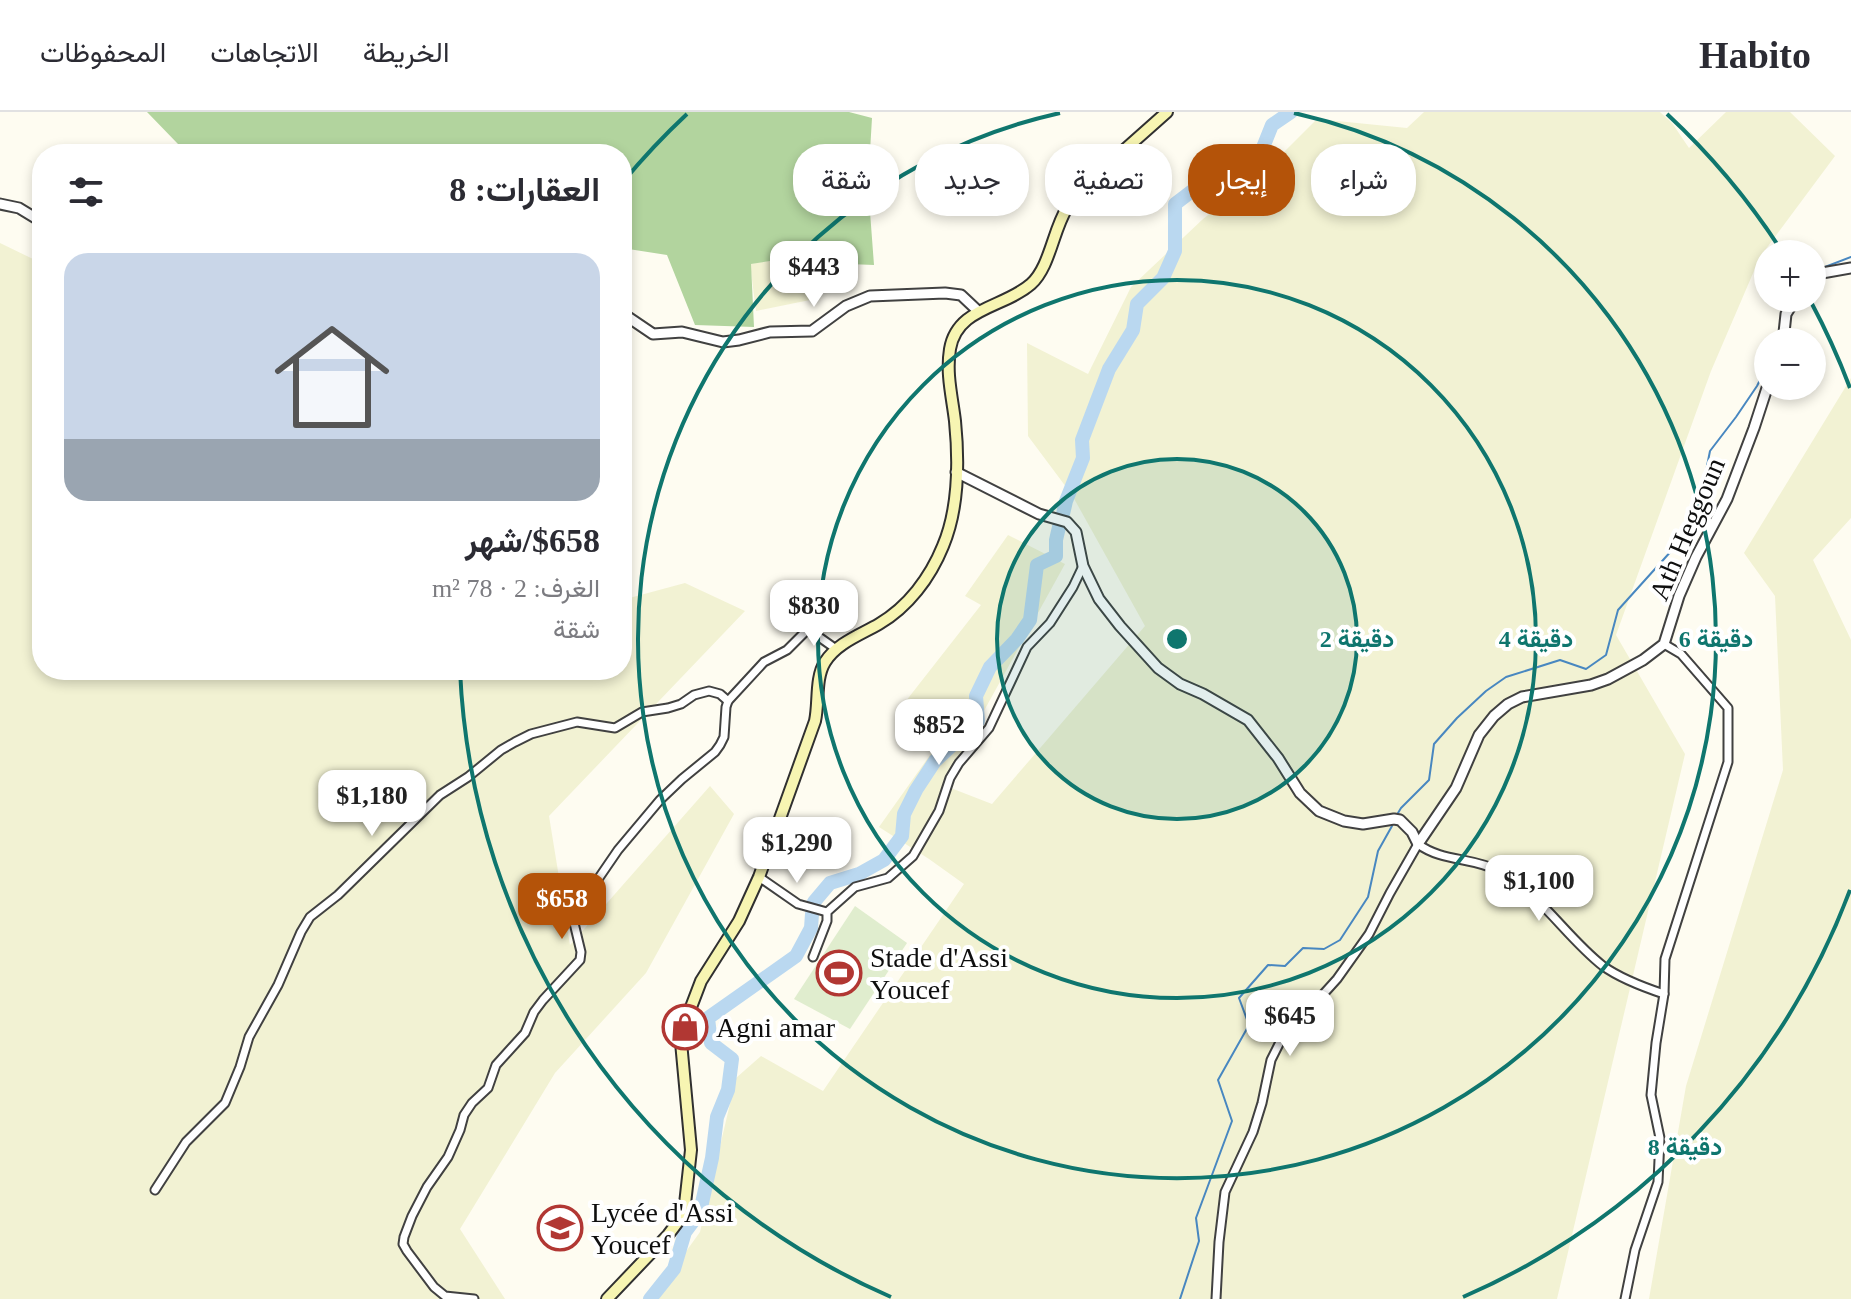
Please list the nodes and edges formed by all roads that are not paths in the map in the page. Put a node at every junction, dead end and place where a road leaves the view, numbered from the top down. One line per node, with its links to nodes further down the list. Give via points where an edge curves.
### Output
1 (1167, 112): 6 (main road, via 1077,192 1035,281 1019,294)
2 (0, 204): 3 (street)
3 (32, 216)
4 (1851, 268): 5 (street)
5 (1826, 272)
6 (978, 311): 7 (street, via 961,295 870,296 812,331 770,332 723,342 682,332 653,334); 9 (main road, via 958,326 949,358)
7 (632, 320)
8 (1763, 400): 11 (street, Ath Heggoun, via 1727,499 1679,596)
9 (956, 472): 10 (street, via 1039,514 1067,522 1076,532); 12 (main road, via 951,524 917,592 882,623)
10 (1083, 566): 14 (street, via 1099,599 1158,668 1248,720 1319,811 1363,824 1400,820); 16 (street, via 1050,623 1027,647 989,728 950,778 939,811 913,856 888,878 855,887)
11 (1664, 644): 14 (street, Ath Heggoun, via 1608,679 1508,704 1479,735 1456,788); 18 (street, via 1681,654 1728,708 1728,762 1665,959)
12 (836, 649): 13 (street, via 806,631 787,650 764,662); 15 (main road, via 821,669 815,721)
13 (728, 701): 19 (street, via 709,691 681,704 642,712 615,728 577,722 531,734 440,795 310,917 249,1037 225,1103 186,1142); 20 (street, via 724,737 715,752 660,800 577,906 580,960 496,1065 488,1088 464,1115 448,1157 412,1216 404,1237 407,1251 445,1296)
14 (1418, 844): 18 (street, via 1429,852 1481,862 1501,872 1547,908 1604,966); 22 (street, Ath Heggoun, via 1369,934 1271,1060 1253,1132 1225,1192)
15 (759, 877): 16 (street, via 798,904); 21 (main road, via 701,981 685,1023 681,1042 691,1150 685,1204 668,1235)
16 (827, 912): 17 (street)
17 (813, 957)
18 (1664, 994): 23 (street, via 1651,1095 1660,1138 1658,1182)
19 (155, 1190)
20 (474, 1299)
21 (607, 1299)
22 (1216, 1299)
23 (1625, 1299)

